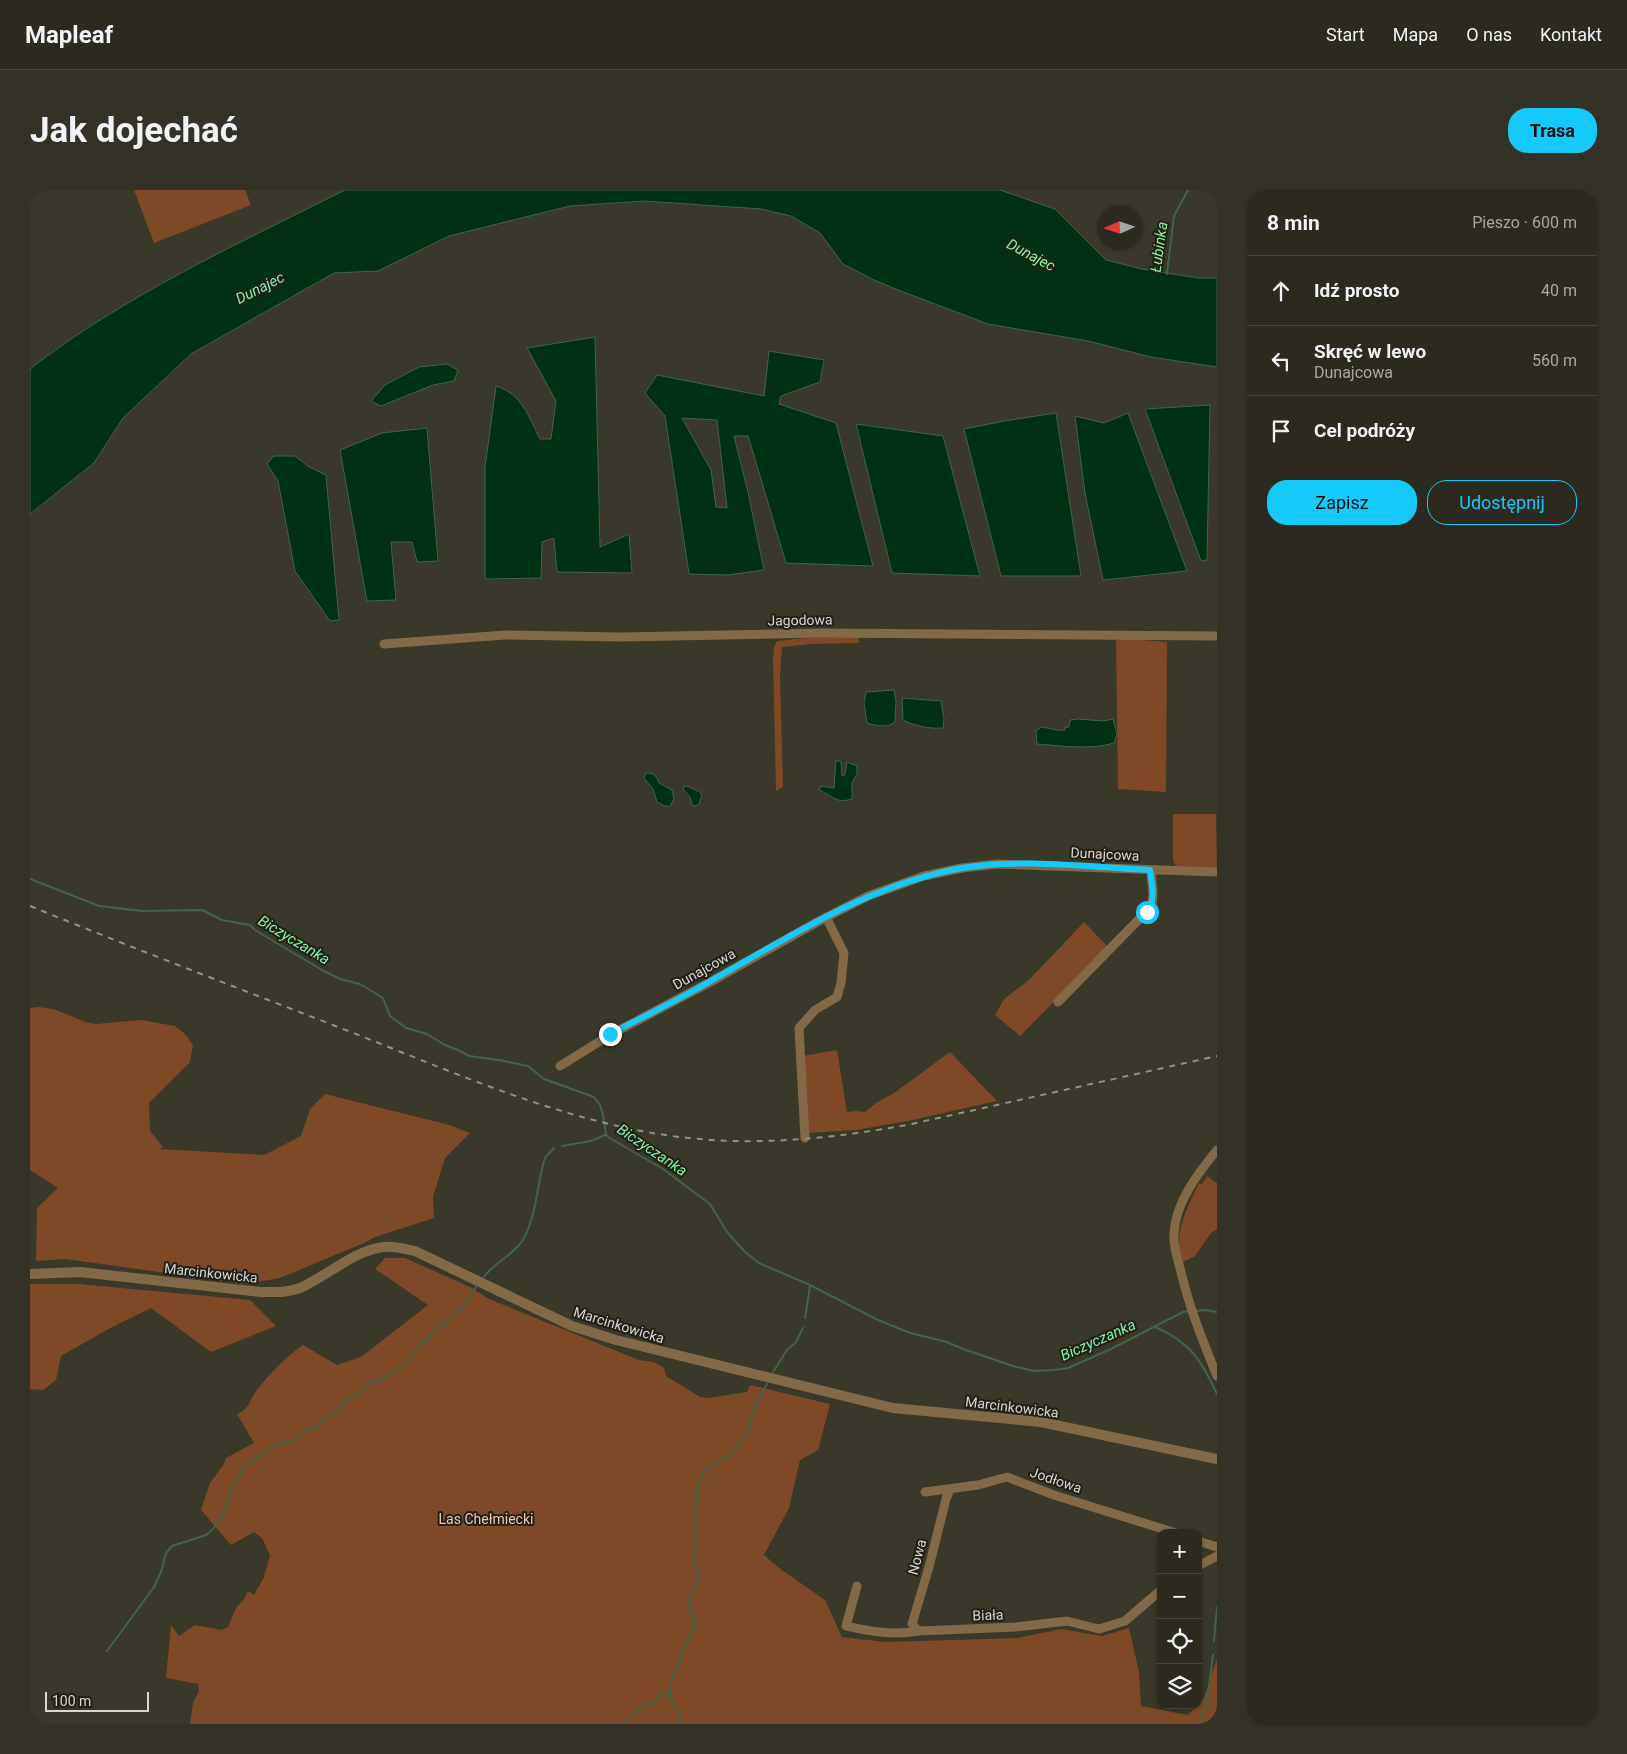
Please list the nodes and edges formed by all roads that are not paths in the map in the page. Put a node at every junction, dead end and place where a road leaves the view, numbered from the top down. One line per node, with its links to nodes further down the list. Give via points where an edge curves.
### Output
1 (1217, 636): 2 (street, Jagodowa, via 822,633 620,638 505,635)
2 (384, 644)
3 (1150, 870): 4 (street, Dunajcowa); 5 (street, Dunajcowa, via 997,864 962,868 924,876 868,896); 6 (street, via 1152,906)
4 (1217, 872)
5 (826, 917): 7 (street, Dunajcowa, via 610,1034); 8 (street, via 844,953 837,997 815,1010 799,1028)
6 (1058, 1002)
7 (560, 1066)
8 (805, 1138)
9 (1217, 1150): 11 (street, via 1198,1173 1186,1196 1174,1234 1187,1301)
10 (31, 1273): 12 (street, Marcinkowicka, via 80,1272 283,1292 299,1288 367,1251 398,1247 415,1251 572,1326 616,1340 893,1408 1041,1422)
11 (1217, 1376)
12 (1217, 1459)
13 (950, 1489): 14 (street, Jodłowa); 15 (street, Jodłowa, via 978,1486 1007,1477); 22 (street, Nowa, via 912,1624)
14 (925, 1492)
15 (1163, 1529)
16 (1202, 1541): 17 (street)
17 (1217, 1547)
18 (1217, 1556): 19 (street)
19 (1202, 1564)
20 (856, 1586): 22 (street, Biała, via 846,1626 884,1633)
21 (1157, 1593): 22 (street, Biała, via 1125,1621 1099,1628 1066,1620 1016,1627)
22 (918, 1631)

